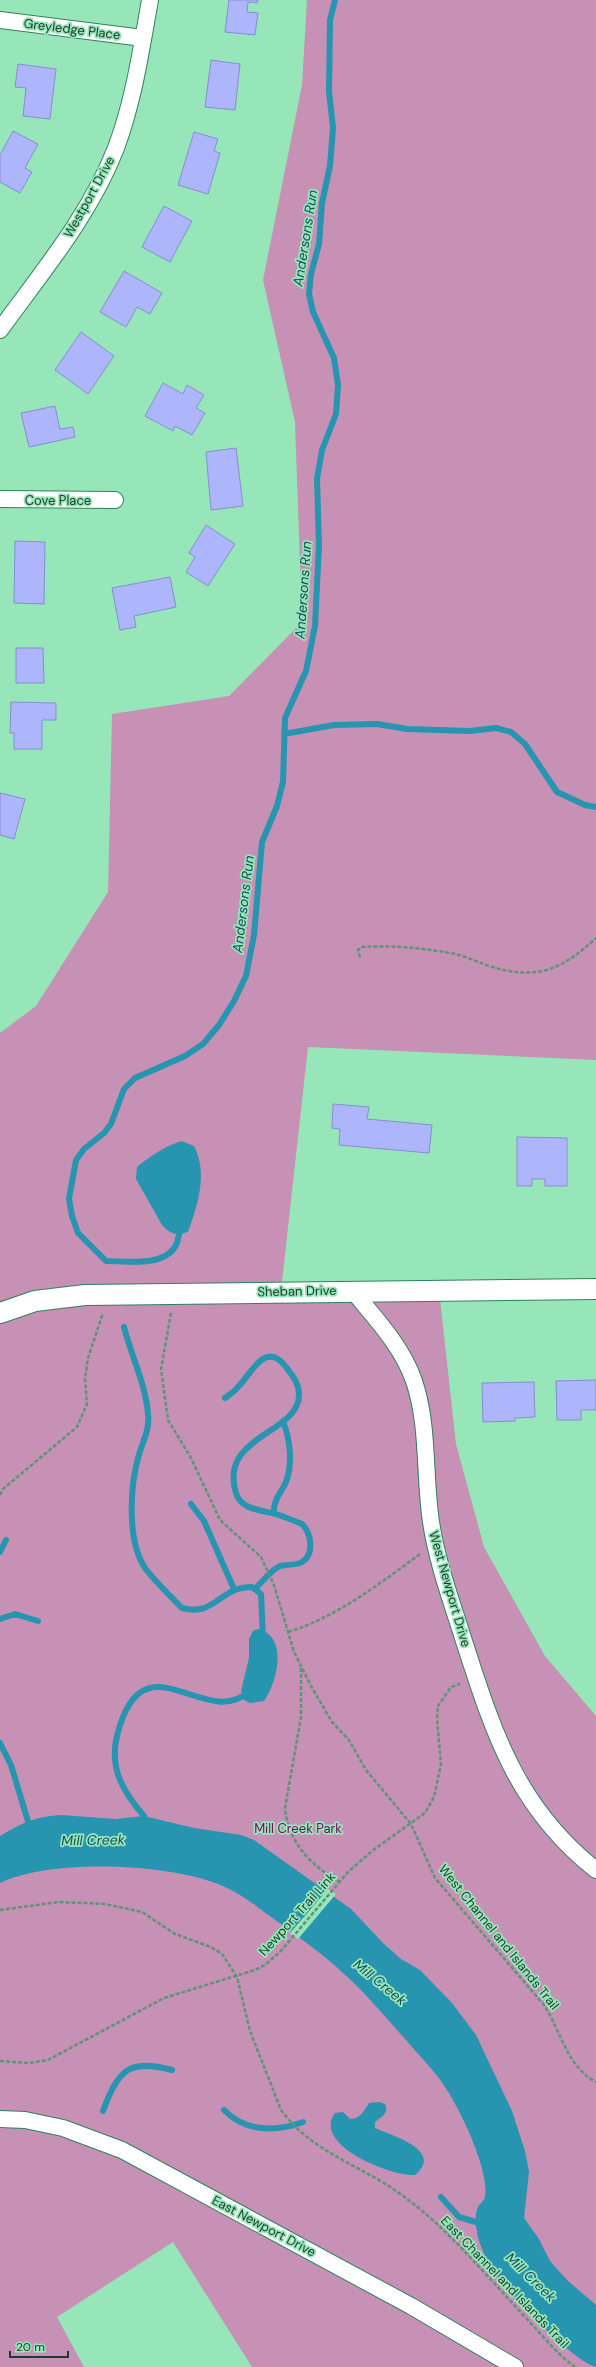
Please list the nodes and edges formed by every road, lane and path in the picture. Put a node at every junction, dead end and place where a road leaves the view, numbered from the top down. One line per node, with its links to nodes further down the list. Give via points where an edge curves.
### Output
1 (150, 0): 3 (street, Westport Drive)
2 (0, 20): 3 (street, Greyledge Place)
3 (143, 38): 4 (street, Westport Drive, via 130,106 103,177 71,231)
4 (0, 330)
5 (0, 499): 6 (street, Cove Place)
6 (115, 500)
7 (596, 938): 8 (path, via 558,967 537,973 518,973 455,954 380,945 361,946 358,950)
8 (360, 957)
9 (596, 1288): 10 (street, Sheban Drive)
10 (352, 1290): 11 (street, Sheban Drive); 15 (street, West Newport Drive, via 405,1360 414,1382 423,1430 428,1503)
11 (176, 1294): 13 (street, Sheban Drive, via 61,1297 36,1301); 16 (path, West Channel and Islands Trail, via 161,1369 168,1420 191,1458 220,1520 234,1535 254,1549 268,1568)
12 (104, 1310): 14 (path, via 88,1358 85,1379 87,1404 83,1416 76,1427)
13 (0, 1313)
14 (0, 1494)
15 (436, 1544): 16 (path, via 369,1591 307,1626); 18 (street, West Newport Drive)
16 (288, 1632): 17 (path, West Channel and Islands Trail)
17 (300, 1665): 19 (path, West Channel and Islands Trail, via 332,1722 349,1740 366,1770); 21 (path, via 302,1717 287,1794 286,1823 294,1840 314,1864)
18 (477, 1679): 19 (path, Newport Trail Link, via 451,1687 438,1706 441,1764 439,1781 425,1813); 20 (street, West Newport Drive, via 502,1751 540,1814 559,1836)
19 (411, 1824): 21 (path, Newport Trail Link, via 372,1851); 25 (path, West Channel and Islands Trail, via 435,1878 544,2005 555,2022 568,2054 580,2070)
20 (596, 1870)
21 (339, 1882): 23 (path, Newport Trail Link, via 265,1965)
22 (0, 1910): 23 (path, East Channel and Islands Trail, via 59,1902 87,1902 142,1912 175,1934 211,1947 222,1954)
23 (236, 1977): 24 (path, Newport Trail Link, via 164,1998 48,2060 28,2063); 28 (path, East Channel and Islands Trail, via 250,2031 281,2110 290,2121 310,2140 384,2183 421,2210 467,2254 548,2343)
24 (0, 2061)
25 (596, 2082)
26 (0, 2119): 27 (street, East Newport Drive, via 26,2120 63,2128 122,2150 390,2295)
27 (515, 2367)
28 (575, 2367)

